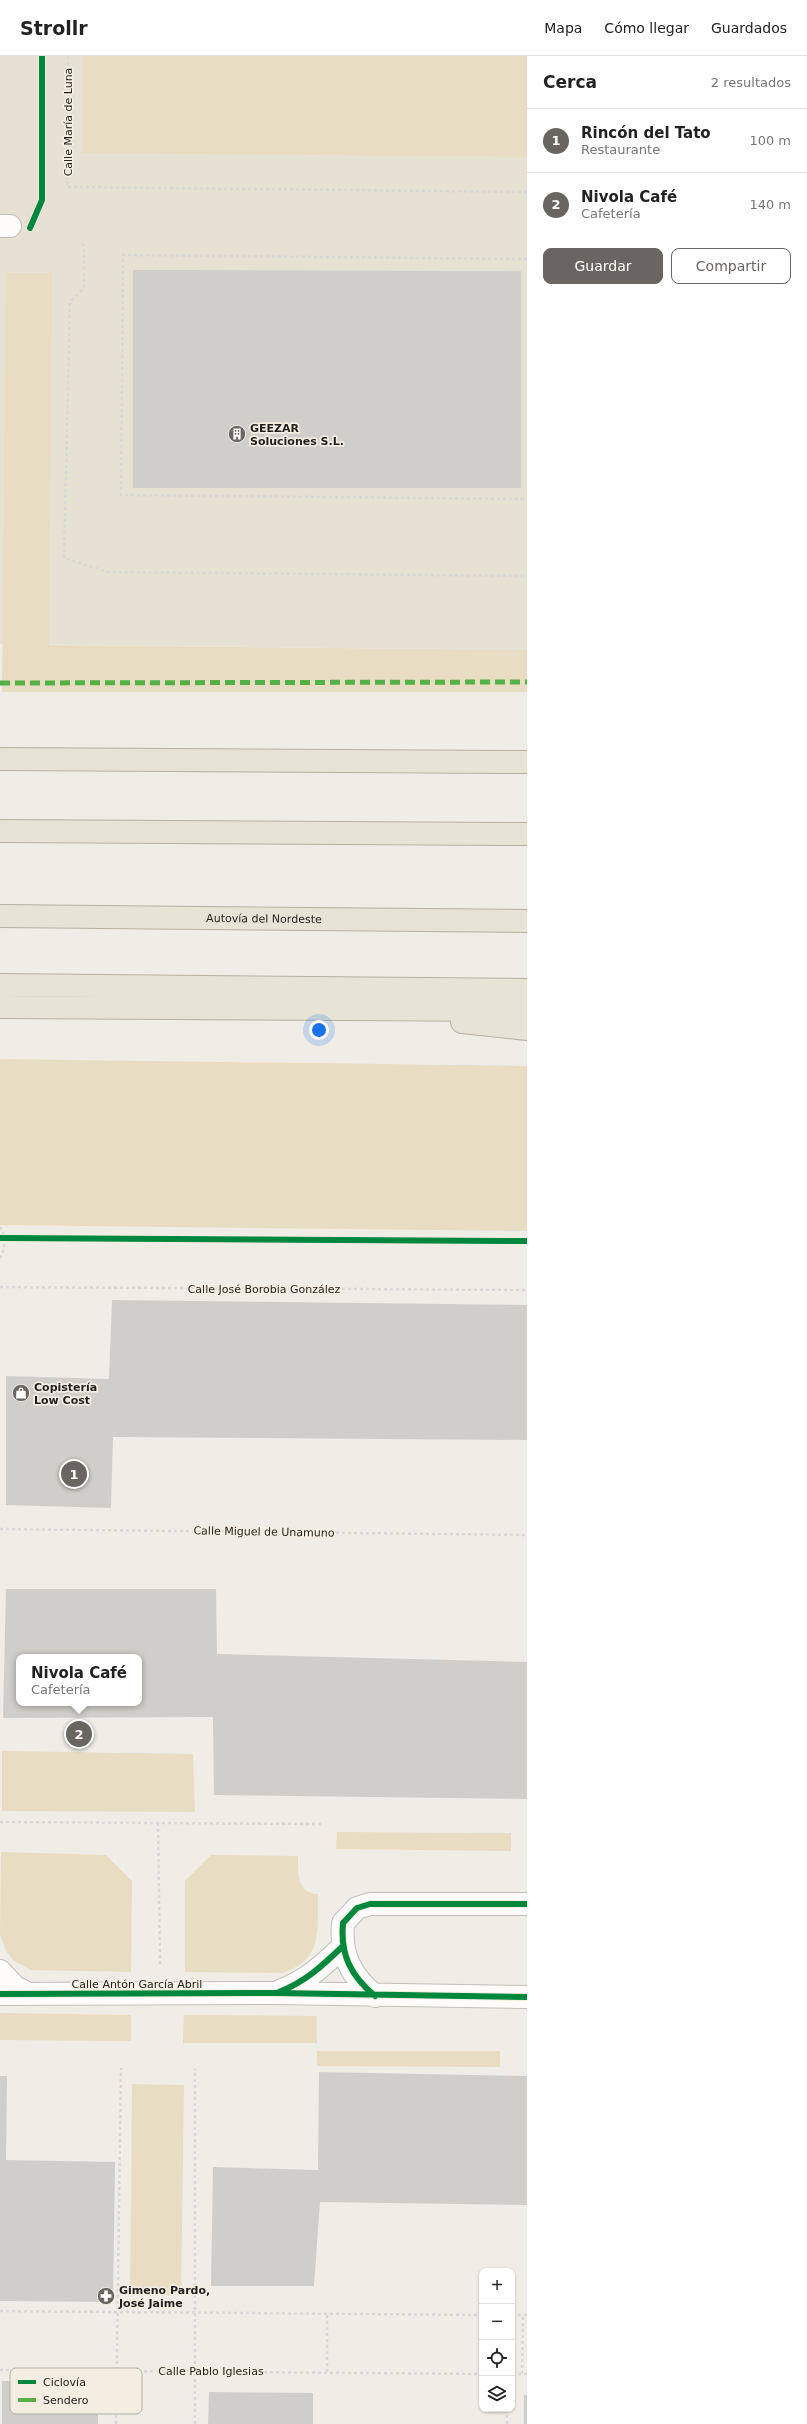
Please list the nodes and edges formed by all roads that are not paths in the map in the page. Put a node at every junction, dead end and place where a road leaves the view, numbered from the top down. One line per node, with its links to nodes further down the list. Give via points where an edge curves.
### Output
1 (0, 759): 2 (highway)
2 (527, 762)
3 (0, 831): 4 (highway)
4 (527, 834)
5 (0, 916): 6 (highway, Autovía del Nordeste)
6 (527, 921)
7 (0, 985): 8 (highway)
8 (527, 990)
9 (0, 1007): 10 (highway)
10 (327, 1008): 11 (highway); 12 (highway)
11 (527, 1010)
12 (527, 1029)
13 (527, 1904): 14 (street, via 370,1904 357,1908 343,1923)
14 (342, 1947): 16 (street, Calle Antón García Abril, via 312,1976); 19 (street, via 356,1978)
15 (0, 1971): 18 (street, via 15,1987)
16 (275, 1993): 18 (street, Calle Antón García Abril); 19 (street, Calle Antón García Abril)
17 (0, 1994): 18 (street, Calle Antón García Abril)
18 (29, 1994)
19 (375, 1996): 20 (street, Calle Antón García Abril)
20 (527, 1997)

